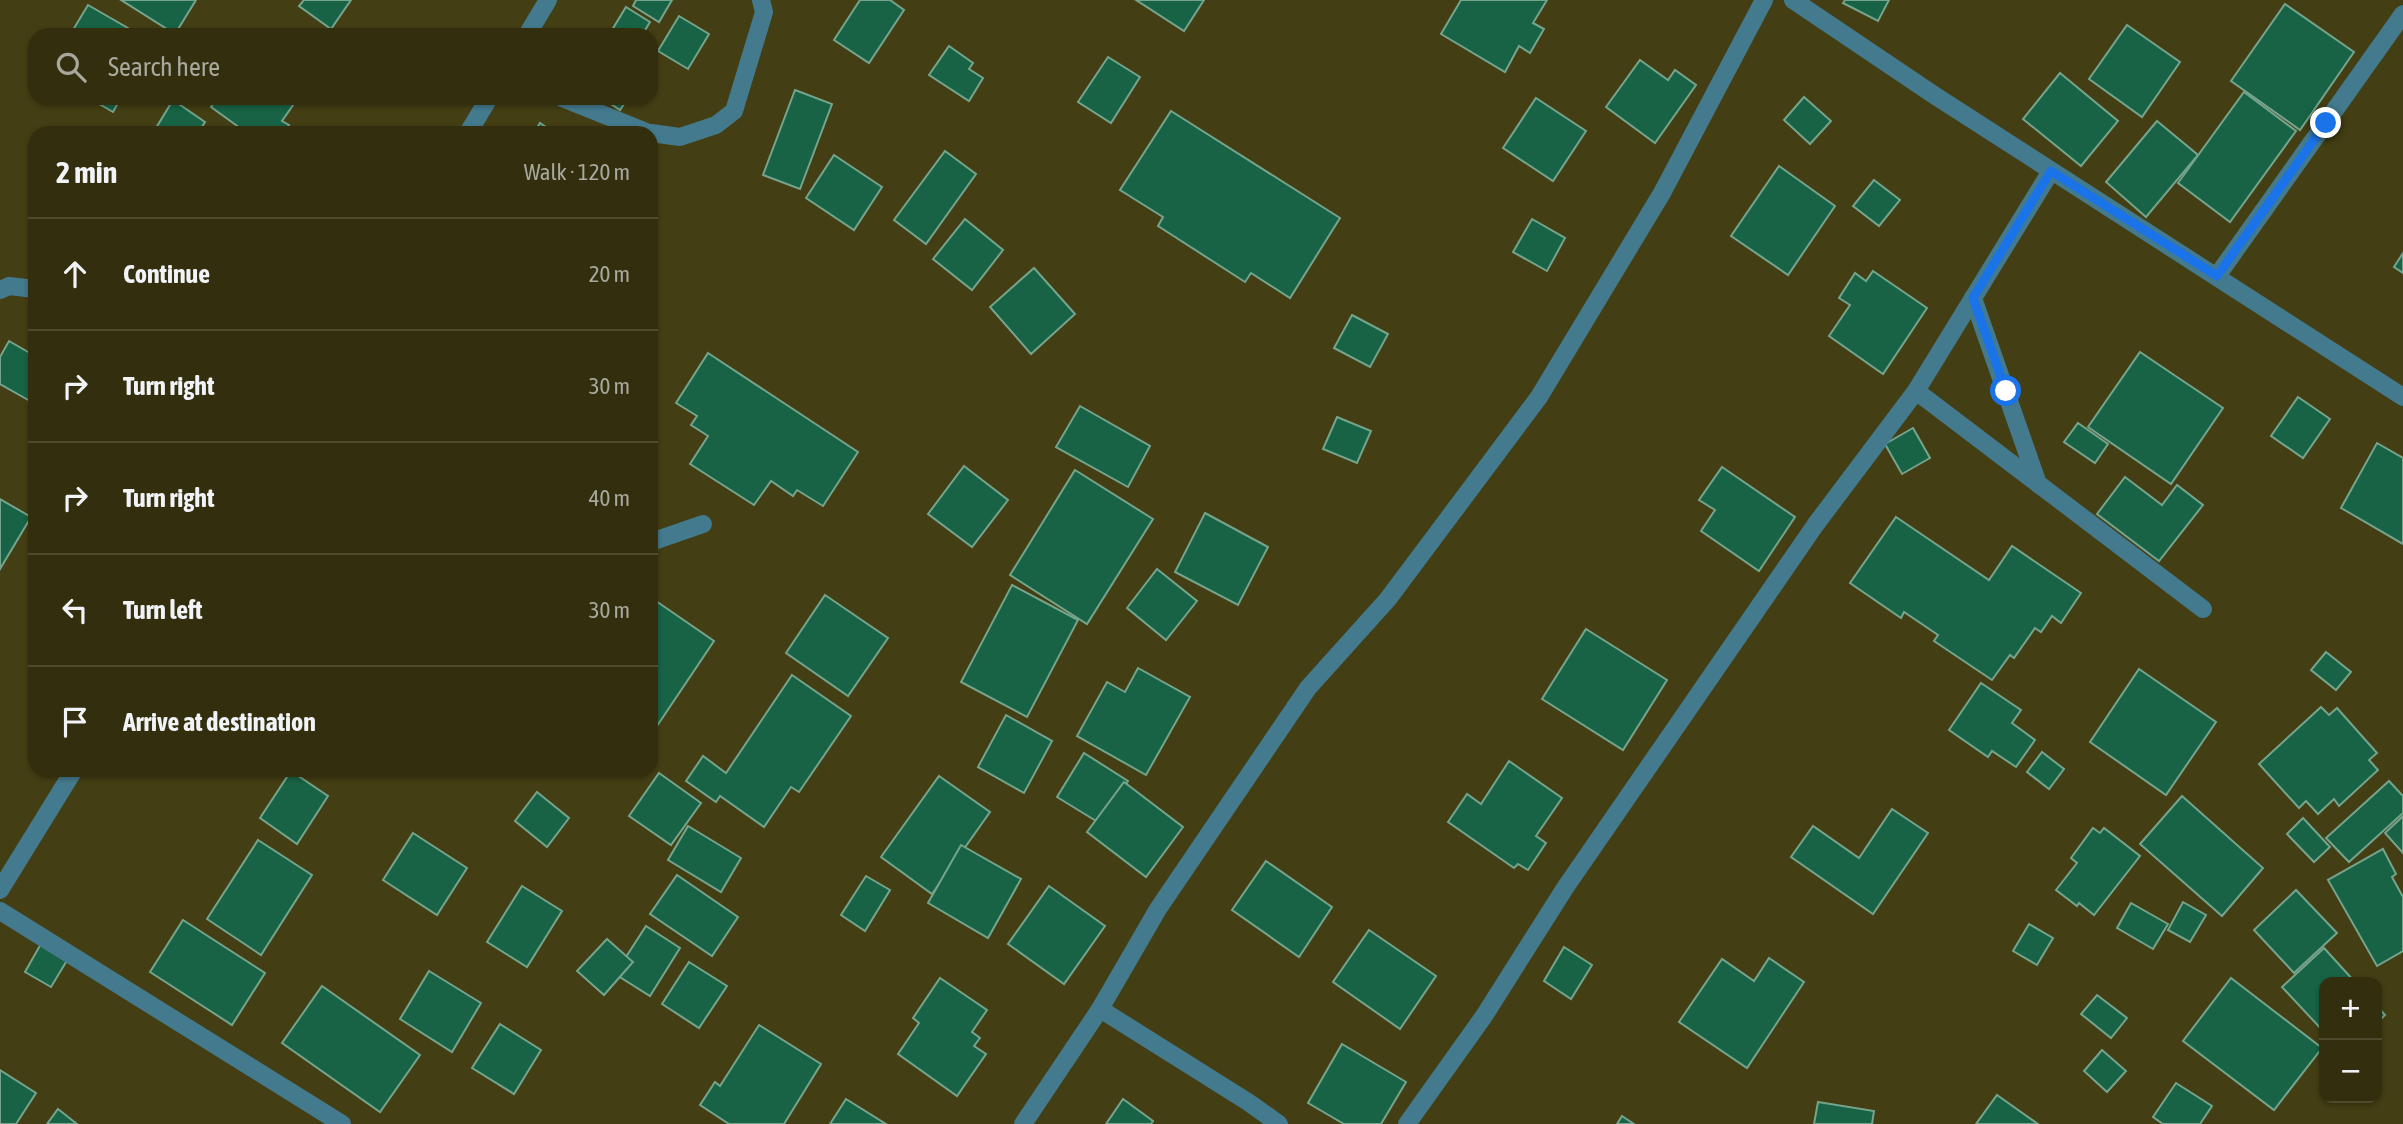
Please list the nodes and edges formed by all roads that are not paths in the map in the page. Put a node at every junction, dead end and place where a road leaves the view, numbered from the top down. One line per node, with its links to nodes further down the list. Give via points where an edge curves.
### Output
1 (548, 0): 6 (street)
2 (761, 0): 11 (street, via 764,12 734,111 716,125 680,137)
3 (1764, 0): 26 (street, via 1662,193 1539,397 1388,599 1308,688 1158,909)
4 (1795, 0): 12 (street)
5 (2403, 15): 13 (street)
6 (531, 28)
7 (485, 105): 9 (street)
8 (580, 105): 10 (street)
9 (472, 126)
10 (632, 126)
11 (658, 134)
12 (2051, 171): 13 (street); 16 (street)
13 (2217, 276): 18 (street)
14 (28, 288): 15 (street)
15 (0, 290)
16 (1973, 298): 17 (street); 19 (street)
17 (1916, 391): 19 (street); 30 (street, via 1816,524)
18 (2403, 397)
19 (2038, 484): 22 (street)
20 (703, 524): 21 (street)
21 (658, 540)
22 (2203, 609)
23 (70, 777): 24 (street)
24 (0, 890)
25 (0, 911): 27 (street)
26 (1100, 1009): 28 (street); 29 (street)
27 (342, 1124)
28 (1023, 1124)
29 (1279, 1124)
30 (1407, 1124)

